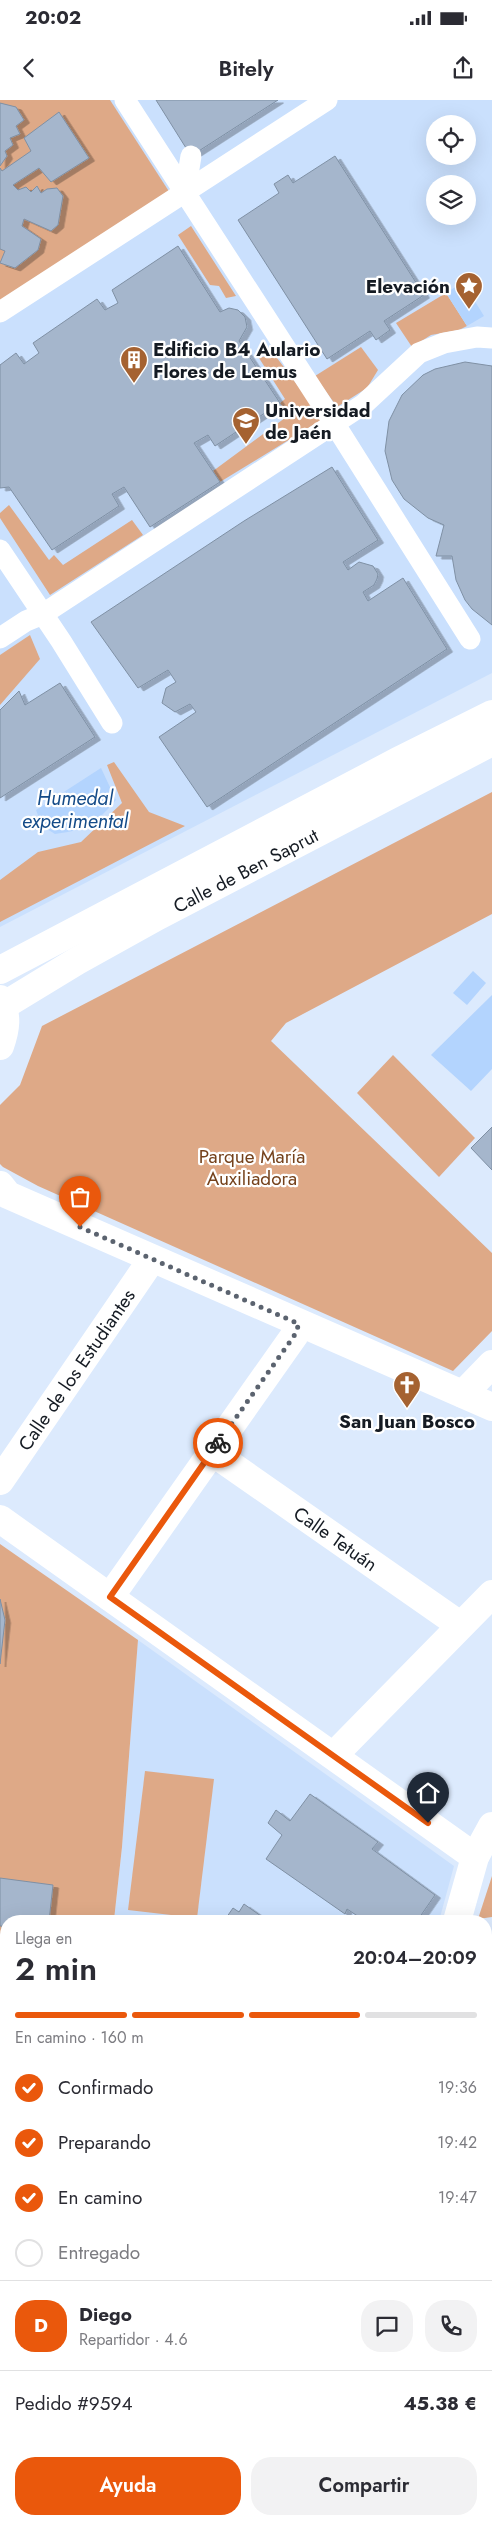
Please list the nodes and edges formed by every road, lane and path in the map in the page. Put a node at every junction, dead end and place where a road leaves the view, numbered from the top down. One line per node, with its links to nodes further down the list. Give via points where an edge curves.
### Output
1 (125, 100): 4 (street)
2 (326, 100): 4 (street)
3 (191, 156): 4 (street)
4 (185, 193): 5 (street); 7 (street)
5 (0, 312)
6 (492, 338): 7 (street, via 477,336 444,343 419,353 364,404)
7 (334, 423): 9 (street); 11 (street)
8 (0, 550): 9 (street)
9 (43, 614): 10 (street); 13 (street)
10 (0, 638)
11 (470, 640)
12 (492, 714): 15 (main road, Calle de Ben Saprut, via 398,760)
13 (112, 723)
14 (492, 742): 16 (main road, Calle de Ben Saprut, via 158,916)
15 (0, 970)
16 (2, 1003): 17 (main road, via 6,1028)
17 (0, 1046)
18 (3, 1195): 19 (main road)
19 (152, 1259): 20 (main road); 25 (main road, Calle de los Estudiantes)
20 (299, 1324): 22 (main road); 24 (main road, via 294,1336)
21 (492, 1364): 22 (main road)
22 (462, 1394): 23 (main road)
23 (492, 1407)
24 (212, 1452): 28 (main road); 29 (main road, Calle Tetuán)
25 (0, 1480)
26 (0, 1519): 28 (main road)
27 (492, 1594): 29 (main road)
28 (110, 1597): 30 (main road)
29 (460, 1625): 30 (main road)
30 (334, 1756): 32 (main road)
31 (492, 1826): 32 (main road)
32 (475, 1857): 33 (main road)
33 (459, 1915)

